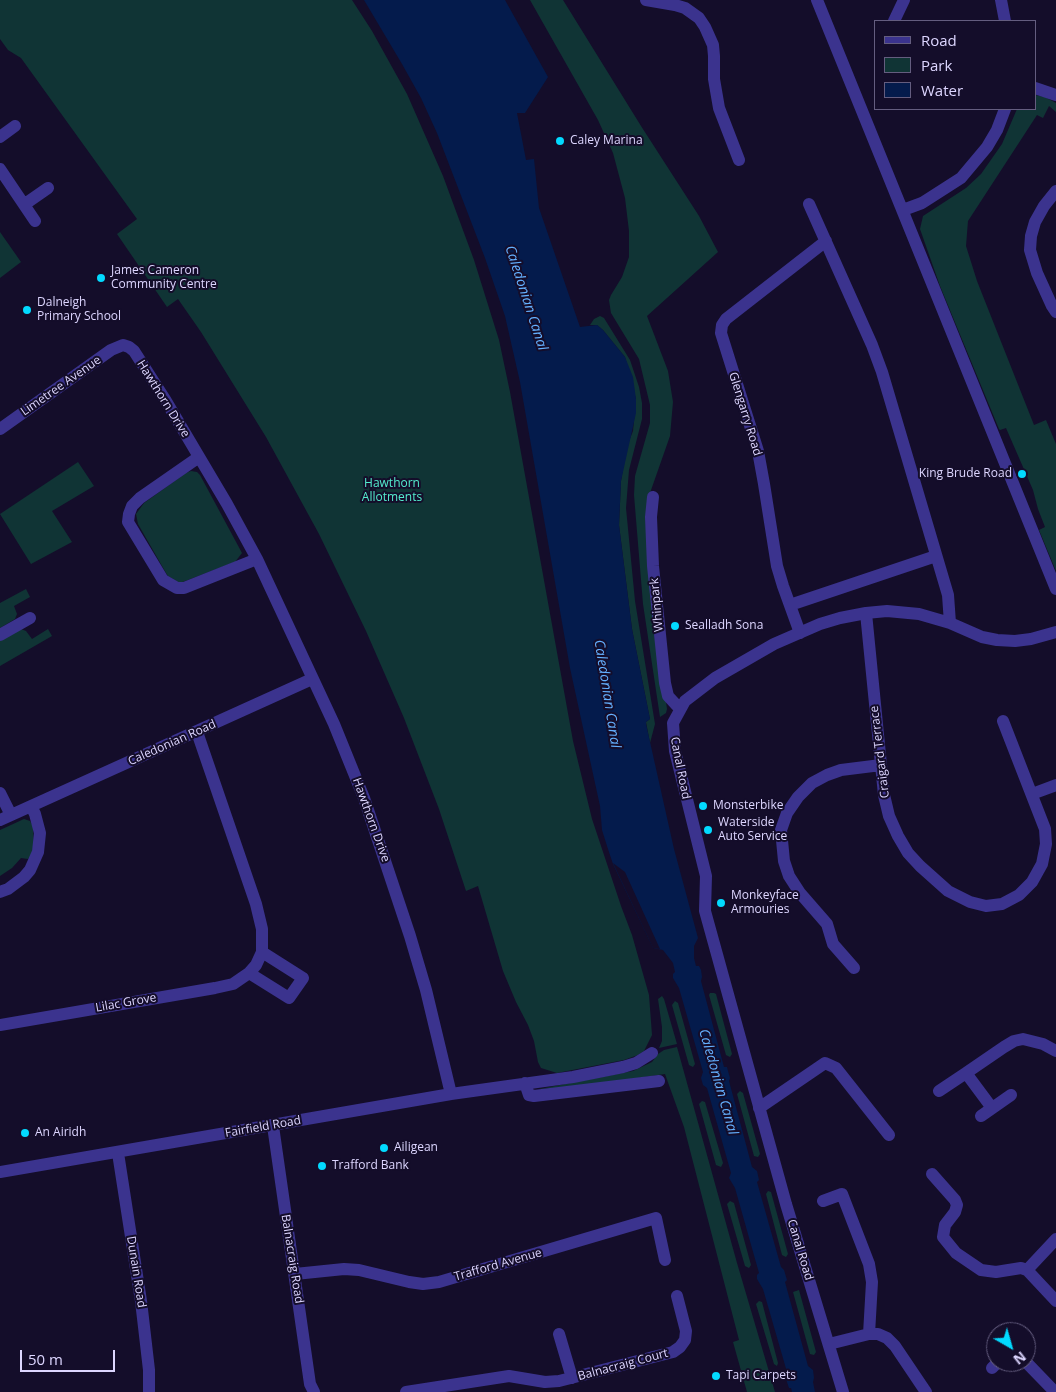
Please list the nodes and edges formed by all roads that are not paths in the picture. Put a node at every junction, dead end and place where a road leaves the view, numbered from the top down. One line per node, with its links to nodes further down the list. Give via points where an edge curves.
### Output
1 (646, 0): 12 (street, via 685,8 706,27 713,45 719,108)
2 (817, 0): 18 (street)
3 (904, 0): 5 (street)
4 (1001, 0): 6 (street)
5 (894, 20)
6 (1004, 20)
7 (1036, 88): 8 (street)
8 (1056, 94)
9 (1005, 110): 18 (street, via 987,147 961,178 922,203)
10 (15, 126): 11 (street)
11 (0, 137)
12 (739, 160)
13 (0, 169): 16 (street)
14 (48, 188): 16 (street)
15 (1056, 191): 21 (street, via 1035,222 1030,250)
16 (25, 204): 19 (street)
17 (809, 204): 20 (street)
18 (903, 210): 28 (street)
19 (35, 221)
20 (826, 241): 26 (street, via 882,372); 29 (street, Glengarry Road, via 726,319 721,333 758,451 777,566)
21 (1056, 312)
22 (123, 344): 23 (street, Limetree Avenue); 24 (street, Hawthorn Drive, via 134,351)
23 (0, 429)
24 (199, 457): 27 (street, Hawthorn Drive); 27 (street, via 140,498 128,514 128,522 162,580 177,588)
25 (652, 497): 37 (street, Whinpark, via 653,566 665,683 668,696)
26 (936, 556): 29 (street); 32 (street, via 948,595)
27 (257, 559): 36 (street, Hawthorn Drive)
28 (1056, 590)
29 (790, 605): 34 (street, Glengarry Road)
30 (866, 613): 32 (street, Canal Road, via 908,612); 34 (street, Canal Road, via 840,618); 40 (street, Craigard Terrace)
31 (30, 618): 35 (street)
32 (950, 623): 33 (street, Canal Road, via 997,640 1032,639)
33 (1056, 632)
34 (800, 633): 37 (street, Canal Road, via 715,678 685,700)
35 (0, 635)
36 (312, 679): 39 (street, Caledonian Road); 57 (street, Hawthorn Drive, via 349,761 382,848 426,990)
37 (680, 709): 59 (street, Canal Road, via 673,723 674,751 706,876 705,911)
38 (1003, 721): 43 (street, Craigard Terrace)
39 (197, 732): 44 (street, Caledonian Road); 47 (street, via 256,904 262,929)
40 (881, 766): 43 (street, Craigard Terrace, via 889,816 908,853 948,890 970,902 986,906 1002,904 1019,895 1032,882 1042,864 1045,829); 48 (street, via 841,770 812,783 787,813 781,830 789,876 827,924 833,944)
41 (1056, 785): 43 (street)
42 (0, 793): 45 (street)
43 (1032, 794)
44 (31, 806): 45 (street, Caledonian Road); 46 (street, via 40,833 38,852 24,878)
45 (5, 818)
46 (0, 892)
47 (262, 952): 49 (street, Lilac Grove); 49 (street, via 303,978 289,998)
48 (854, 968)
49 (249, 973): 50 (street, Lilac Grove, via 233,984 215,988)
50 (0, 1025)
51 (1056, 1051): 53 (street, via 1023,1039 1004,1047)
52 (652, 1053): 55 (street, Fairfield Road, via 624,1067)
53 (966, 1073): 56 (street); 58 (street, via 987,1112)
54 (659, 1081): 55 (street, via 534,1096 528,1094)
55 (525, 1083): 57 (street, Fairfield Road)
56 (939, 1091)
57 (451, 1094): 60 (street, Fairfield Road)
58 (1011, 1095)
59 (759, 1108): 61 (street, via 825,1063 836,1068); 74 (street, Canal Road)
60 (273, 1126): 62 (street, Fairfield Road); 69 (street, Balnacraig Road)
61 (889, 1135)
62 (118, 1153): 63 (street, Fairfield Road); 77 (street, Dunain Road, via 141,1301)
63 (0, 1172)
64 (932, 1174): 68 (street, via 957,1205 945,1225 943,1237 956,1253 981,1270)
65 (823, 1201): 73 (street, via 842,1194 869,1264 872,1282)
66 (1056, 1239): 68 (street)
67 (665, 1260): 69 (street, Trafford Avenue, via 662,1217 431,1283 409,1282 359,1270)
68 (1027, 1270): 71 (street)
69 (295, 1274): 78 (street, Balnacraig Road, via 310,1384)
70 (677, 1296): 76 (street, Balnacraig Court, via 686,1330 680,1347 673,1352)
71 (1056, 1301)
72 (559, 1334): 76 (street, Balnacraig Court)
73 (869, 1334): 74 (street); 81 (street, via 887,1338 895,1346)
74 (829, 1344): 80 (street, Canal Road)
75 (1036, 1372): 82 (street)
76 (572, 1378): 79 (street, Balnacraig Court, via 545,1382 509,1376)
77 (149, 1392)
78 (314, 1392)
79 (406, 1392)
80 (843, 1392)
81 (926, 1392)
82 (1055, 1392)

